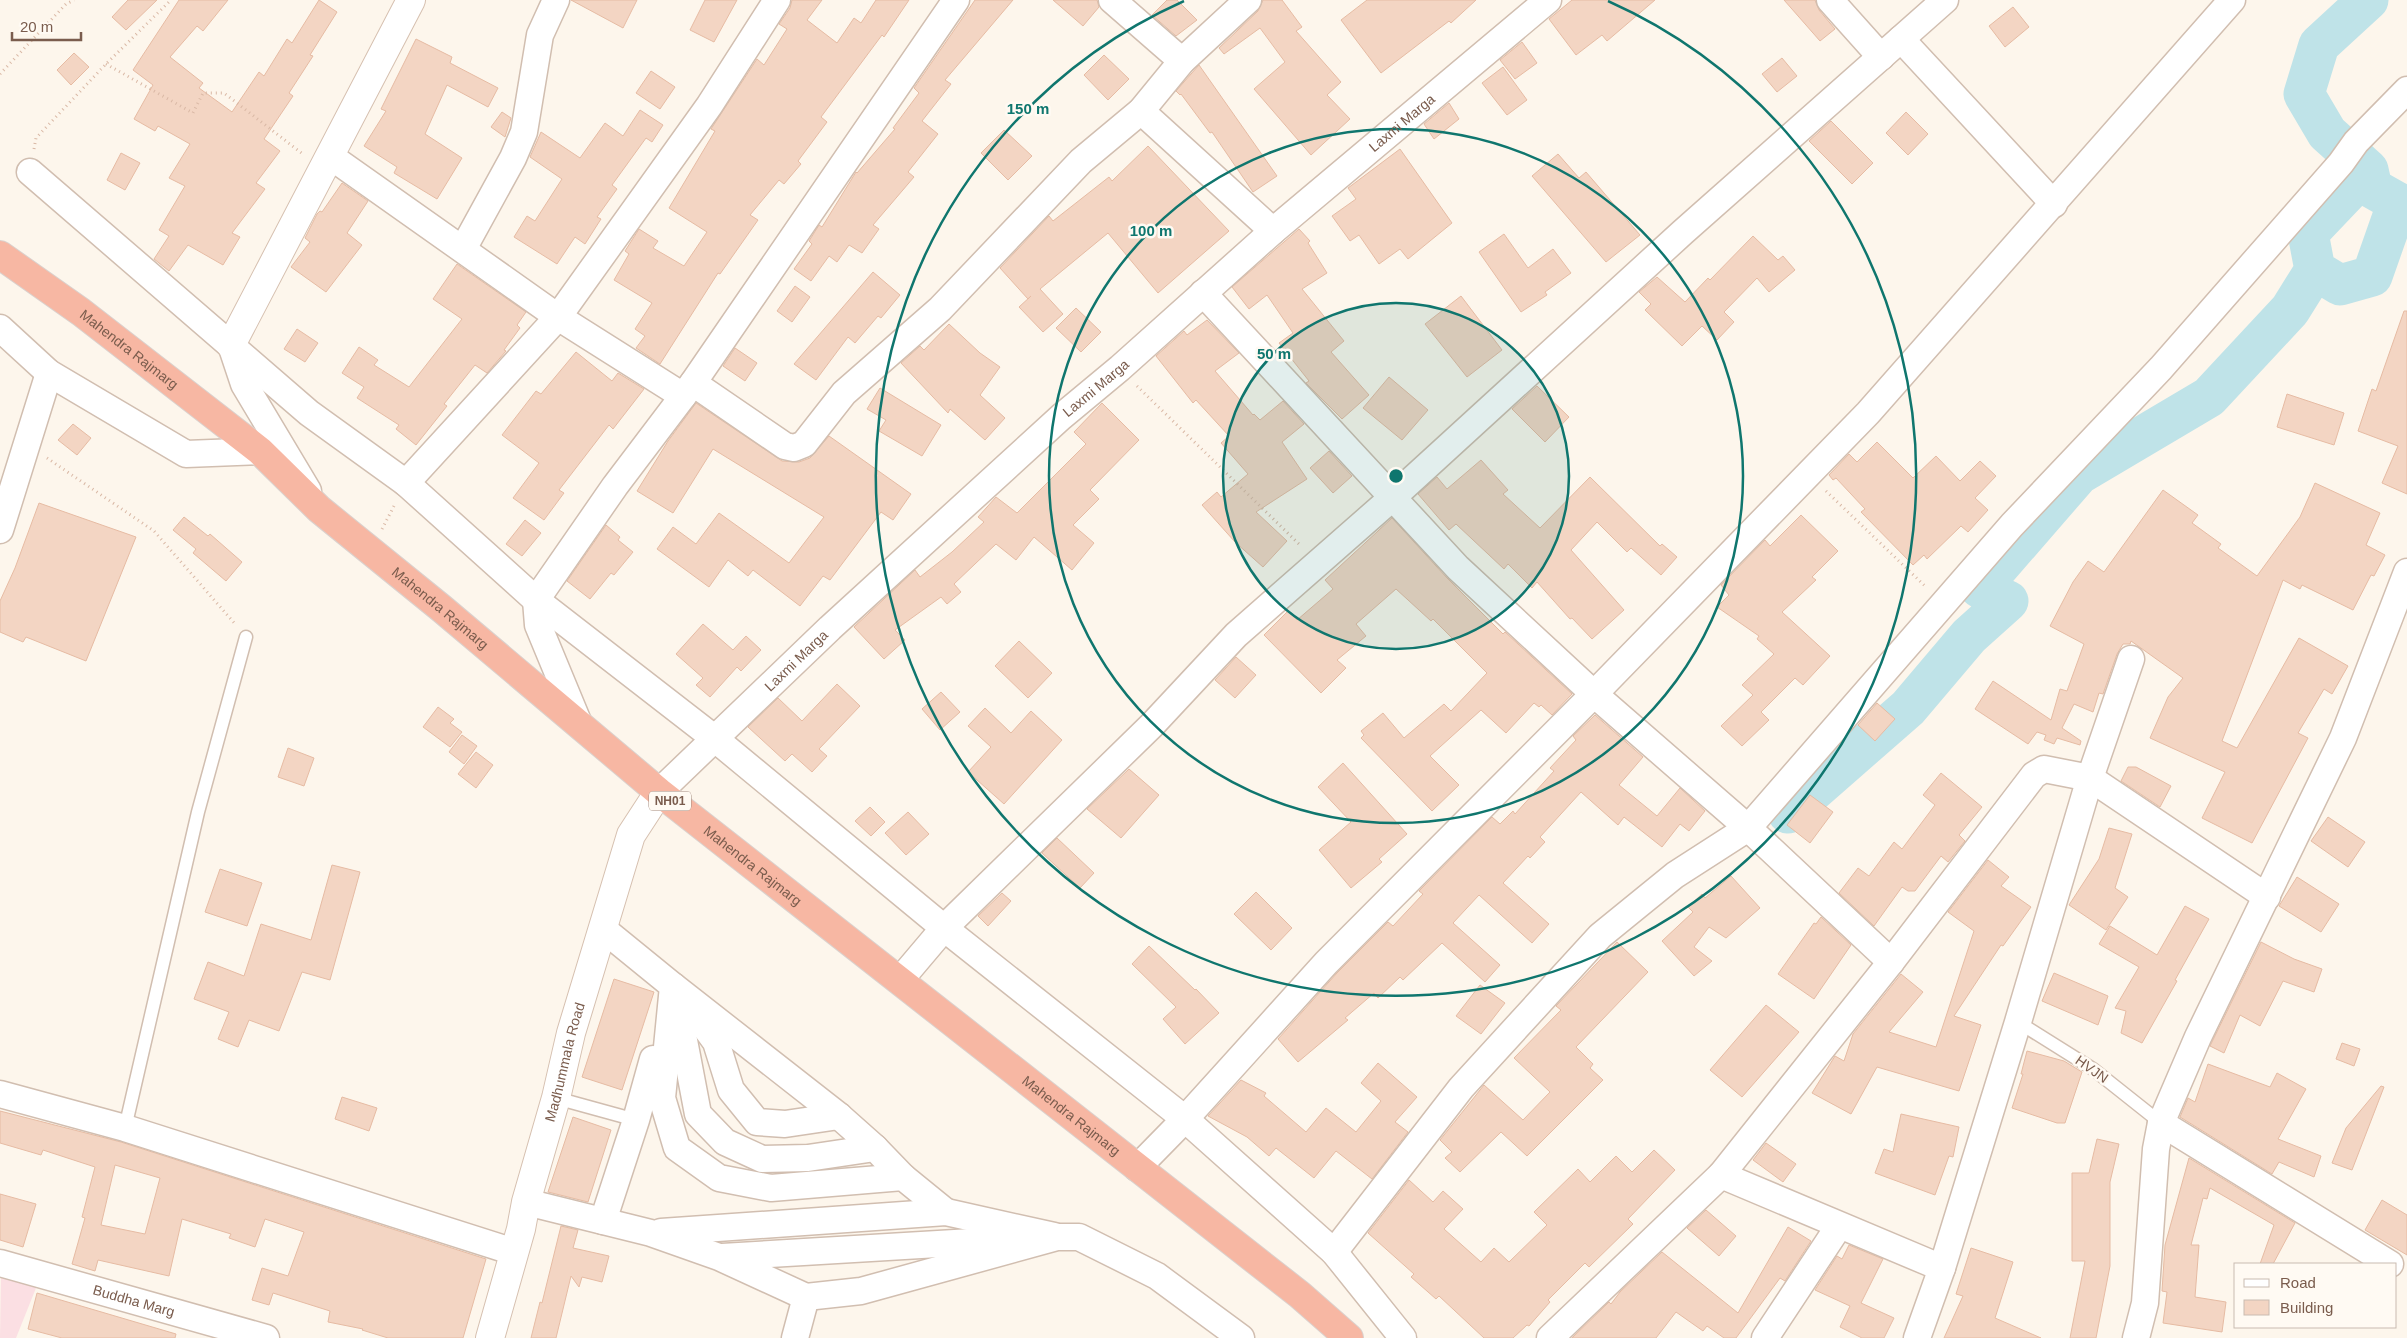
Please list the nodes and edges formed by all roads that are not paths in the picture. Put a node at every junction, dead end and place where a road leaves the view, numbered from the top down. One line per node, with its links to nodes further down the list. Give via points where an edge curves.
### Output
1 (412, 0): 16 (street)
2 (556, 0): 20 (street, via 540,36 524,132)
3 (777, 0): 23 (street, via 710,106)
4 (956, 0): 27 (street)
5 (1112, 0): 13 (street)
6 (1248, 0): 13 (street)
7 (1548, 0): 19 (street, Laxmi Marga)
8 (1830, 0): 12 (street)
9 (1945, 0): 11 (street)
10 (2232, 0): 18 (street)
11 (1901, 39): 12 (street); 18 (street)
12 (1881, 57): 30 (street, via 1683,232)
13 (1182, 61): 15 (street)
14 (2407, 90): 42 (street, via 2356,142 2161,368 2012,526)
15 (1141, 111): 19 (street); 27 (street, via 1081,161 940,309 844,393 804,444 794,448 785,446)
16 (327, 162): 20 (street); 25 (street)
17 (30, 172): 25 (street)
18 (2054, 204): 37 (street, via 1868,413)
19 (1273, 231): 22 (street, Laxmi Marga)
20 (463, 249): 23 (street)
21 (0, 255): 28 (highway, Mahendra Rajmarg / NH01, via 81,312)
22 (1203, 294): 30 (street); 39 (street, Laxmi Marga, via 1060,417)
23 (558, 317): 27 (street); 29 (street)
24 (0, 328): 26 (street)
25 (231, 345): 29 (street, via 309,413); 31 (street, via 244,384)
26 (49, 374): 28 (street, via 186,454); 32 (street)
27 (688, 389): 34 (street, via 615,486)
28 (260, 451): 31 (highway, Mahendra Rajmarg / NH01)
29 (406, 483): 34 (street)
30 (1392, 498): 37 (street, via 1458,568); 44 (street, via 1236,635 1152,725)
31 (319, 509): 38 (highway, Mahendra Rajmarg / NH01)
32 (0, 530)
33 (2407, 572): 43 (street, via 2343,738)
34 (536, 600): 38 (street, via 538,626); 39 (street)
35 (246, 637): 56 (lane, via 198,812)
36 (2131, 659): 40 (street)
37 (1594, 694): 42 (street); 53 (street, via 1326,963)
38 (579, 724): 41 (highway, Mahendra Rajmarg / NH01)
39 (714, 738): 41 (street, Laxmi Marga); 44 (street)
40 (2090, 778): 43 (street); 46 (street, via 2044,770 2034,775); 49 (street)
41 (658, 792): 45 (street, Madhummala Road, via 632,835); 47 (highway, Mahendra Rajmarg / NH01)
42 (1748, 828): 46 (street); 68 (street, via 1675,875 1600,936 1461,1088)
43 (2267, 897): 55 (street, via 2198,1037)
44 (944, 928): 47 (street); 53 (street)
45 (603, 929): 48 (street); 51 (street, Madhummala Road, via 571,1033)
46 (1891, 962): 59 (street)
47 (900, 980): 58 (highway, Mahendra Rajmarg / NH01)
48 (673, 986): 52 (street); 52 (street, via 716,1042 731,1090 757,1122 785,1124); 54 (street); 57 (street, via 698,1114 725,1142 762,1159 808,1158); 60 (street, via 662,1098 677,1148 719,1178 771,1188)
49 (2018, 1022): 55 (lane, HVJN, via 2093,1069); 72 (street)
50 (0, 1094): 56 (street)
51 (556, 1098): 54 (lane); 61 (street, Madhummala Road)
52 (838, 1116): 57 (street)
53 (1185, 1119): 58 (street); 68 (street)
54 (636, 1120): 63 (street)
55 (2161, 1123): 71 (street); 83 (street, via 2156,1149 2146,1303)
56 (125, 1128): 67 (street)
57 (875, 1148): 60 (street)
58 (1137, 1168): 78 (highway, Mahendra Rajmarg / NH01, via 1300,1295)
59 (1721, 1175): 64 (street); 80 (street)
60 (903, 1178): 62 (street)
61 (526, 1202): 63 (street); 67 (street, Madhummala Road)
62 (946, 1212): 65 (street); 66 (street)
63 (603, 1221): 65 (street)
64 (1839, 1226): 72 (street); 81 (street)
65 (651, 1233): 69 (street)
66 (1057, 1237): 69 (street); 73 (street, via 861,1291); 77 (street, via 1079,1237 1157,1276)
67 (514, 1252): 75 (street, Madhummala Road)
68 (1334, 1252): 79 (street)
69 (719, 1257): 73 (street)
70 (0, 1263): 74 (street, Buddha Marg)
71 (2388, 1263)
72 (1942, 1268): 82 (street)
73 (806, 1298): 76 (street)
74 (266, 1338)
75 (490, 1338)
76 (795, 1338)
77 (1241, 1338)
78 (1349, 1338)
79 (1403, 1338)
80 (1550, 1338)
81 (1765, 1338)
82 (1917, 1338)
83 (2136, 1338)

